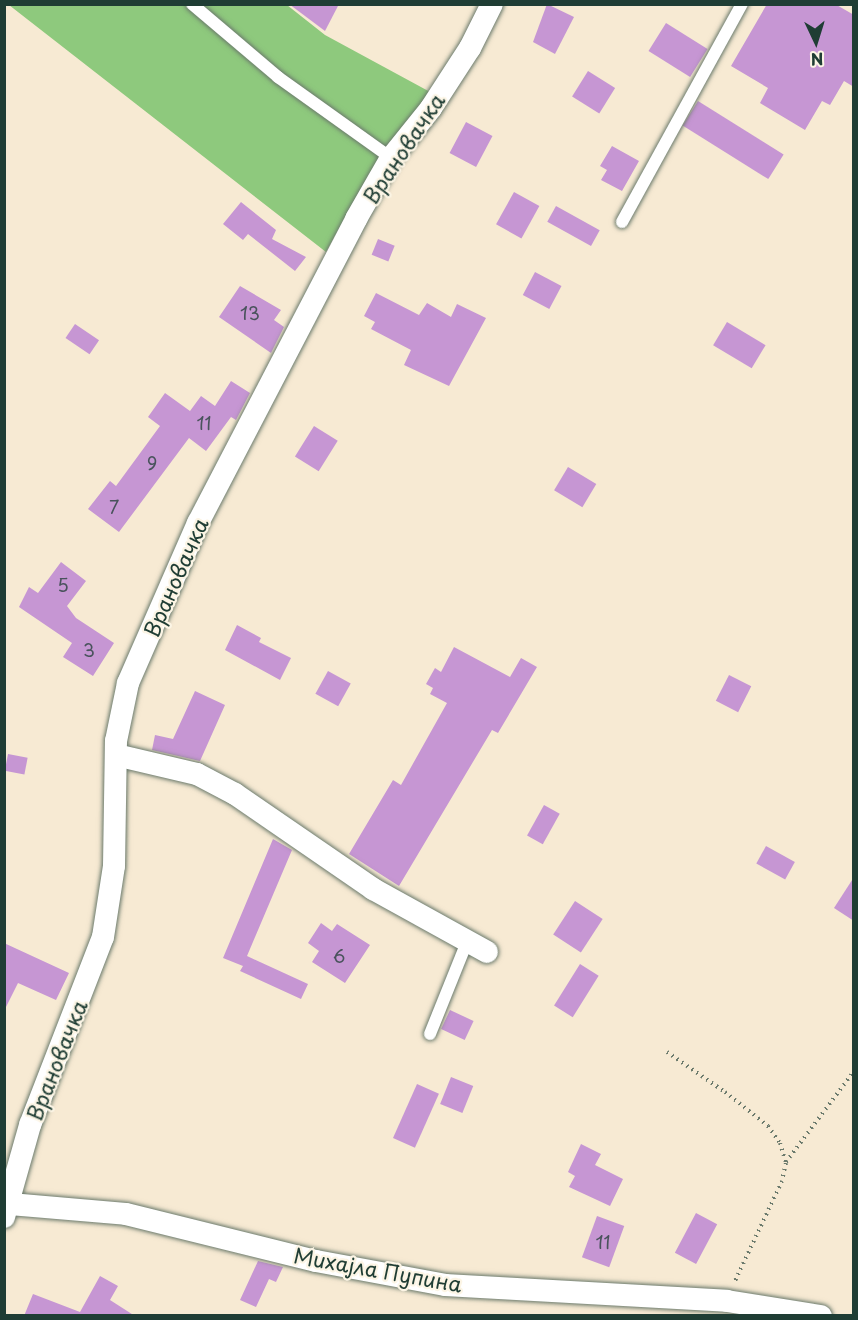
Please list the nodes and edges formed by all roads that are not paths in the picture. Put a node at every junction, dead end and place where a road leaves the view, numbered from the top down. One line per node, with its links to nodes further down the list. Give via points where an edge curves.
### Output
1 (192, 4): 4 (lane, via 278,77)
2 (492, 4): 4 (street, Врановачка, via 431,108)
3 (742, 4): 5 (lane)
4 (391, 158): 6 (street, Врановачка, via 198,523 128,683)
5 (622, 222)
6 (116, 755): 7 (street, via 197,774 235,794 373,889); 10 (street, Врановачка, via 114,866 102,937 30,1125)
7 (467, 942): 8 (street); 9 (lane)
8 (487, 952)
9 (430, 1034)
10 (6, 1207): 11 (street, Михајла Пупина, via 126,1214 316,1261 445,1285 727,1301)
11 (821, 1316)

